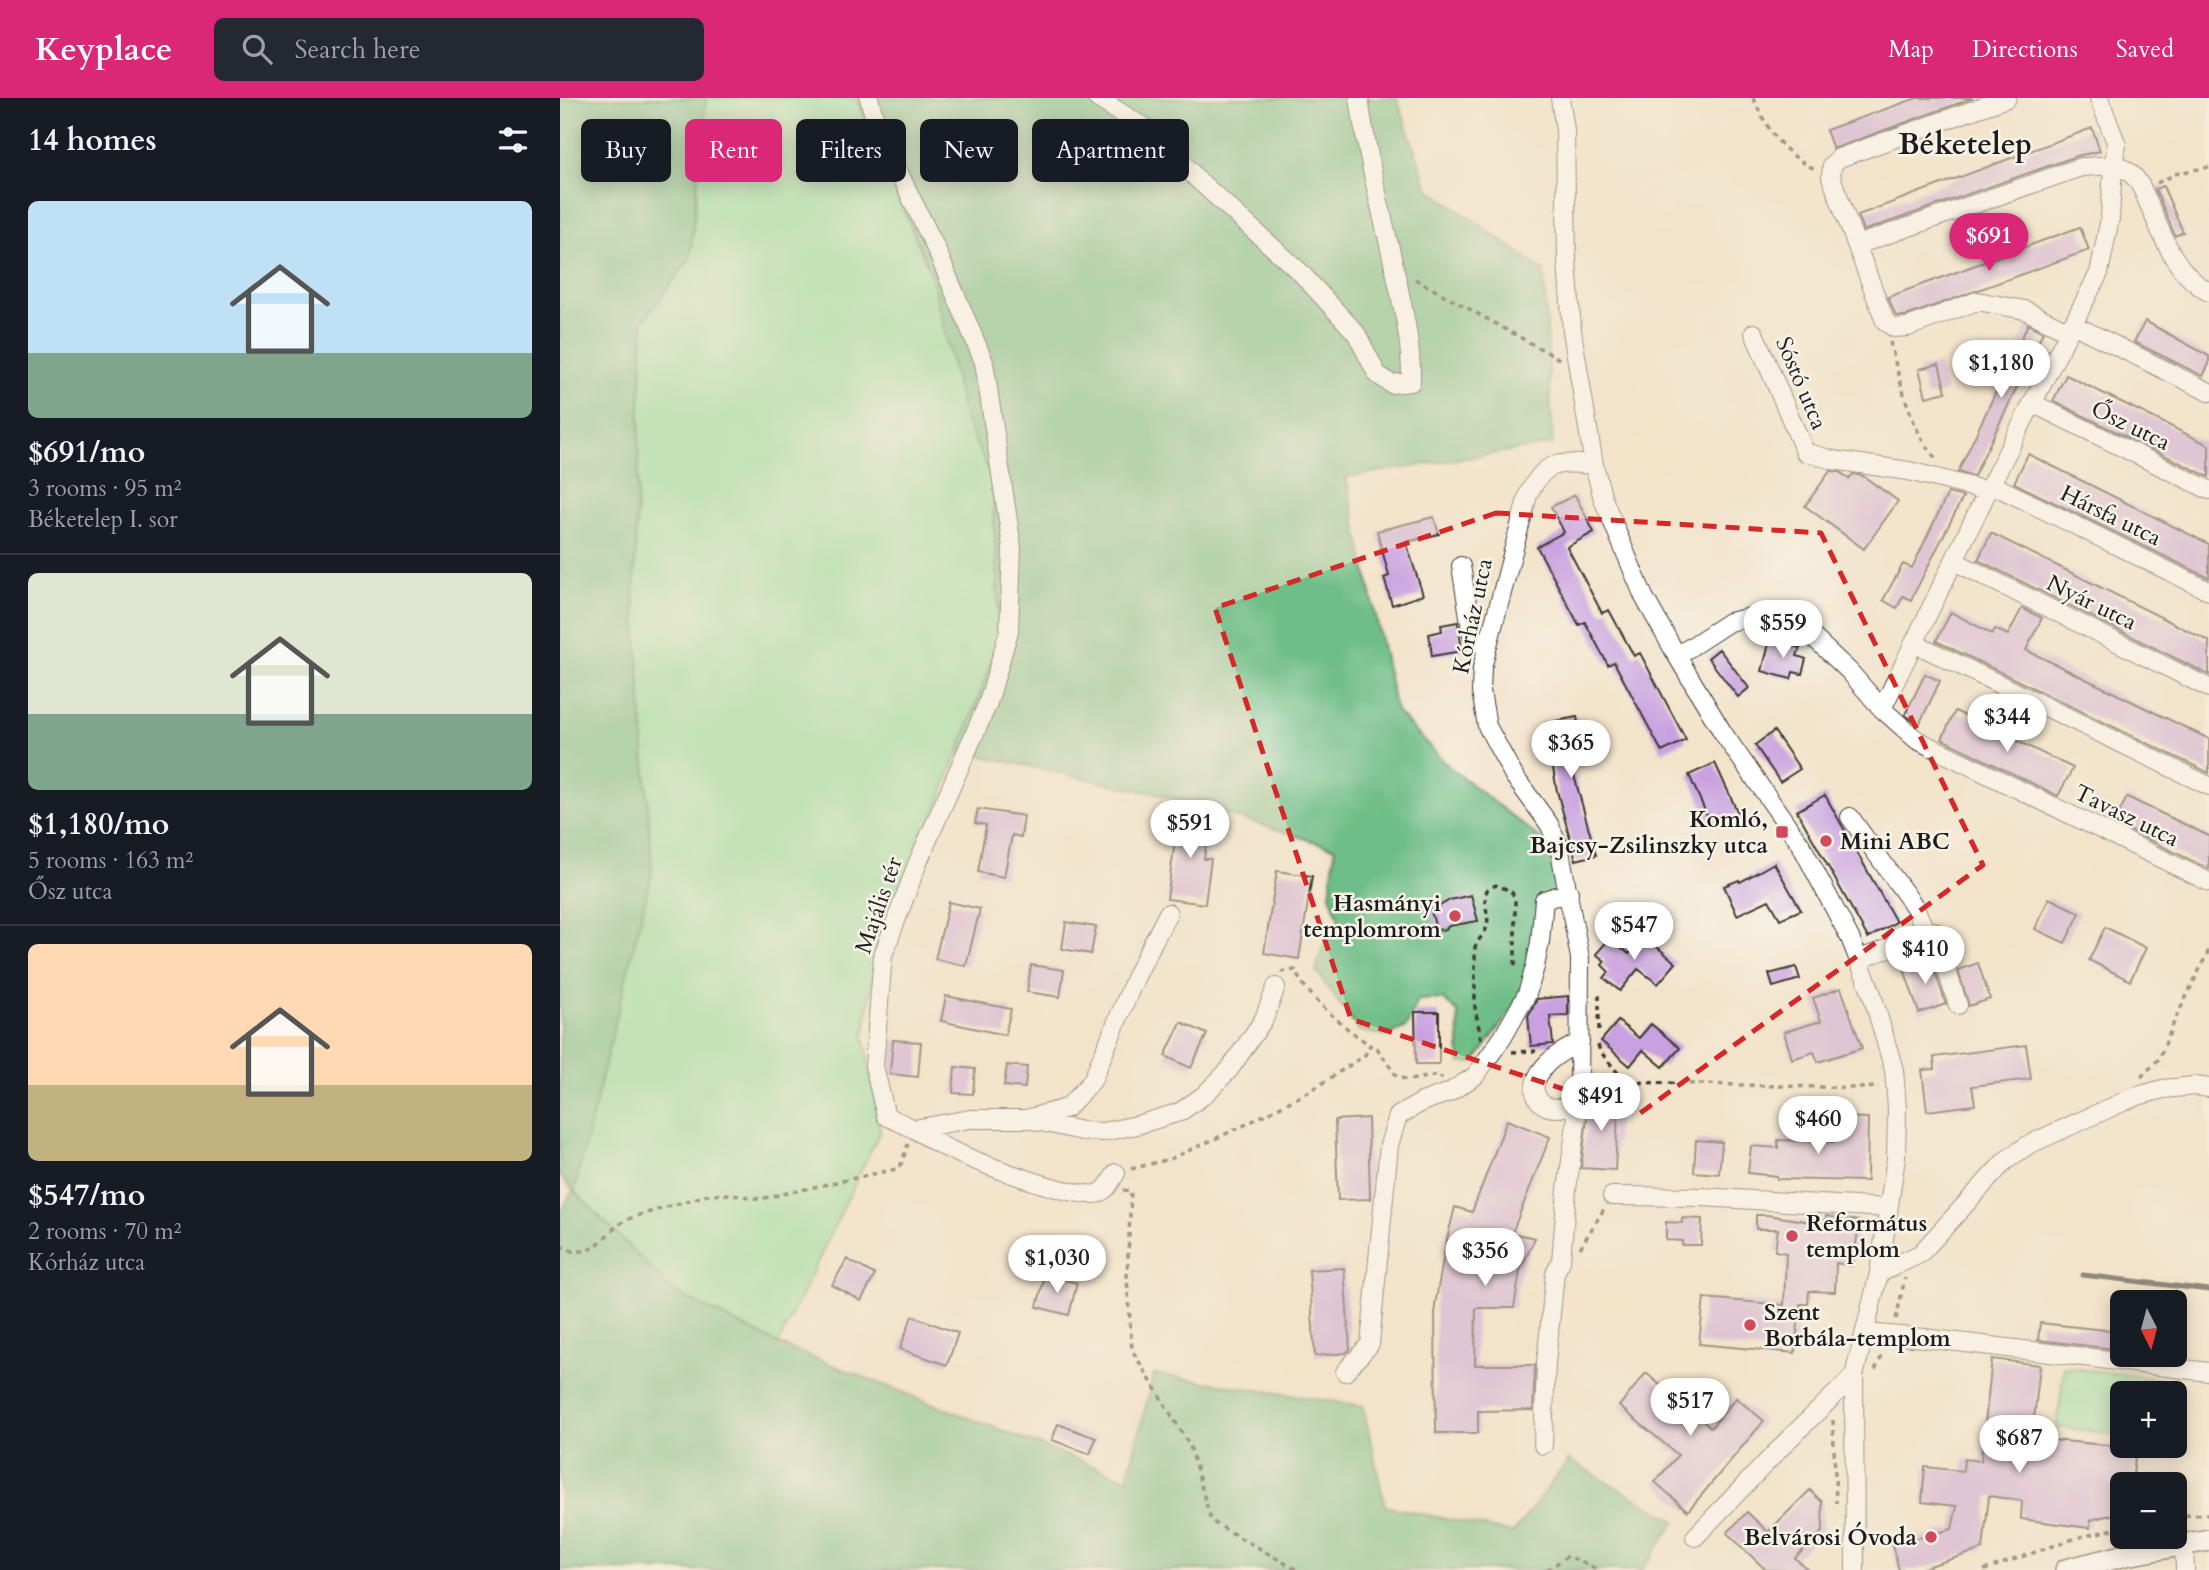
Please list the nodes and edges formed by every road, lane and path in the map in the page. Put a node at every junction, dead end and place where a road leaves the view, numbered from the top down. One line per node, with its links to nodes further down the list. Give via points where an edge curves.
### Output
1 (869, 98): 57 (street, Majális tér, via 878,130 984,362 1012,547 1009,631 988,703 883,955 874,1066 886,1116)
2 (1097, 98): 13 (street, via 1161,138 1196,178 1300,272 1356,333 1377,374 1391,384 1411,382 1412,369)
3 (1359, 98): 13 (street)
4 (1560, 98): 18 (street, via 1565,130 1567,261)
5 (1753, 98): 10 (path, via 1765,123 1793,157)
6 (2007, 98): 10 (street, via 1839,158)
7 (2099, 98): 8 (street, via 2117,145)
8 (2113, 166): 11 (street, via 2138,180); 12 (street, via 2081,167); 16 (street, via 2110,218 2099,273)
9 (2209, 167): 11 (path, via 2179,173)
10 (1831, 171): 12 (street)
11 (2142, 189): 14 (street, via 2167,248 2181,269)
12 (1857, 246): 15 (street)
13 (1394, 267): 18 (path)
14 (2209, 292)
15 (1885, 320): 16 (street, via 1894,328 1908,327 1977,301 2025,310); 23 (path, via 1913,417 1930,453)
16 (2071, 328): 19 (street); 20 (street)
17 (1754, 333): 21 (street, Sóstó utca)
18 (1578, 370): 22 (street)
19 (2209, 392)
20 (2032, 403): 24 (street); 25 (street, Ősz utca)
21 (1805, 452): 23 (street, Hársfa utca)
22 (1594, 465): 30 (street, Kórház utca, via 1556,464 1535,480 1514,539); 31 (street, via 1603,499 1644,597)
23 (1956, 484): 24 (street, Hársfa utca)
24 (1989, 487): 26 (street); 28 (street, Hársfa utca)
25 (2209, 490)
26 (1954, 561): 29 (street); 32 (street, Nyár utca)
27 (1461, 566): 30 (street, via 1472,635)
28 (2209, 590)
29 (1914, 643): 33 (street); 34 (street)
30 (1487, 649): 37 (street, Kórház utca, via 1481,691 1487,726 1514,776 1549,824)
31 (1677, 656): 33 (street, Tavasz utca, via 1729,622 1769,613 1798,623); 41 (street, via 1723,733 1801,845)
32 (2209, 688)
33 (1882, 709): 36 (street, Tavasz utca, via 1917,740)
34 (2209, 786)
35 (1850, 817): 39 (street, via 1914,906)
36 (2209, 882)
37 (1569, 892): 47 (street, Kórház utca, via 1580,958); 49 (street, via 1544,900 1540,942 1527,994)
38 (1168, 913): 56 (street, via 1092,1081 1067,1108)
39 (1927, 934): 41 (street); 45 (street, via 1934,931)
40 (2209, 950): 46 (path)
41 (1860, 960): 61 (street, via 1894,1070 1896,1158)
42 (1297, 977): 48 (path, via 1354,1036)
43 (1514, 980): 49 (path, via 1514,898 1511,891 1496,885 1487,890 1484,899 1488,924 1475,947 1474,962 1481,1051 1485,1056)
44 (1276, 987): 56 (street, via 1264,1019 1229,1070 1180,1112 1103,1132)
45 (1958, 1005)
46 (2174, 1022)
47 (1580, 1042): 50 (street); 55 (street, Kórház utca)
48 (1370, 1045): 54 (path, via 1397,1077 1409,1080 1439,1074); 58 (path, via 1364,1055 1312,1090 1239,1128 1170,1159)
49 (1491, 1053): 50 (path, via 1541,1051); 54 (street, via 1475,1076)
50 (1554, 1057): 55 (street, via 1537,1077 1535,1095 1546,1107)
51 (1611, 1067): 52 (path, via 1625,1082)
52 (1858, 1088)
53 (2209, 1088): 63 (street, via 2163,1089 2134,1097 2028,1145 2005,1161 1920,1254)
54 (1450, 1093): 68 (street, via 1398,1116 1389,1145 1370,1343)
55 (1579, 1102): 64 (street, Kórház utca)
56 (1026, 1119): 57 (street, via 970,1119)
57 (914, 1129): 58 (street, via 949,1150 1084,1195 1098,1194); 62 (path, via 897,1169 769,1198 707,1195 633,1217 584,1251)
58 (1123, 1170)
59 (1131, 1191): 82 (path, via 1127,1277 1132,1350 1190,1446 1211,1521)
60 (1612, 1196): 61 (street); 64 (path, via 1580,1248)
61 (1888, 1208): 65 (street)
62 (560, 1247)
63 (1910, 1258): 65 (street); 67 (path)
64 (1560, 1261): 72 (street, Kórház utca, via 1546,1364)
65 (1879, 1273): 66 (street)
66 (1865, 1333): 67 (street); 70 (street)
67 (1892, 1335): 69 (street)
68 (1345, 1372)
69 (2209, 1372)
70 (1854, 1376): 71 (street); 85 (street)
71 (1832, 1397): 73 (path); 77 (street)
72 (1543, 1445)
73 (1836, 1503)
74 (2209, 1514): 75 (path)
75 (2187, 1515)
76 (2110, 1530): 86 (path)
77 (1695, 1537)
78 (2209, 1541): 79 (main road)
79 (2187, 1544)
80 (2158, 1549): 87 (main road)
81 (2184, 1549): 88 (street)
82 (1297, 1570)
83 (1547, 1570): 84 (path, via 1569,1556)
84 (1599, 1570)
85 (1855, 1570)
86 (1984, 1570)
87 (2066, 1570)
88 (2185, 1570)

